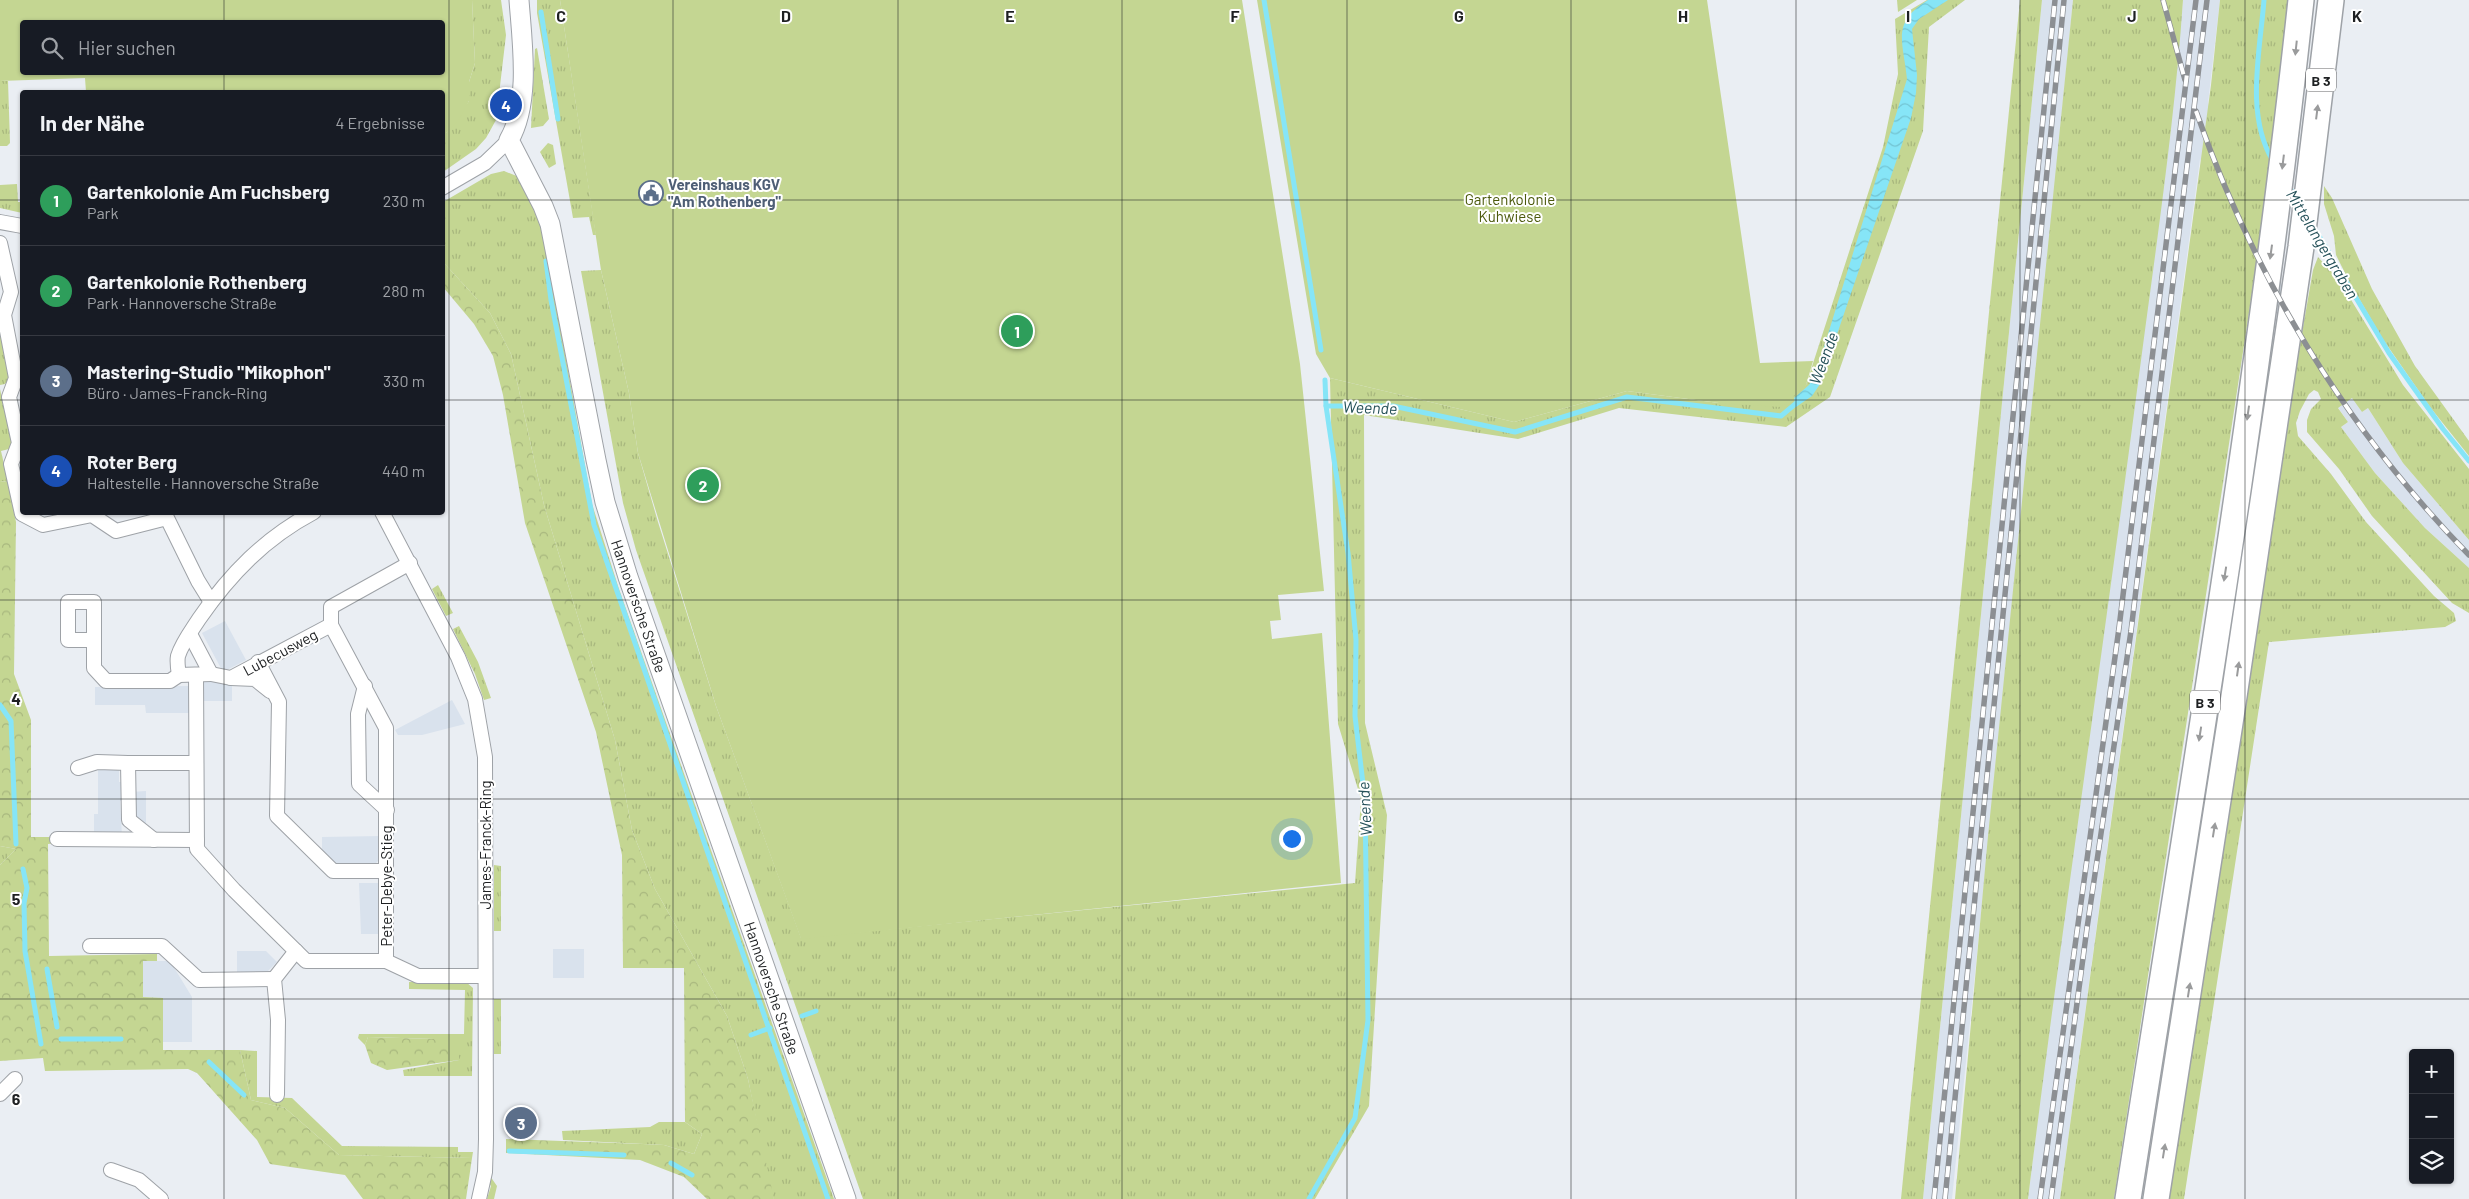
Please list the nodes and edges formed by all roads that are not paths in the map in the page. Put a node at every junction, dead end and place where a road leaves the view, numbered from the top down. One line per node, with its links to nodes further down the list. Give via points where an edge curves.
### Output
1 (519, 0): 4 (street, via 522,73 517,119)
2 (2301, 0): 48 (highway, B 3, one-way to 48, via 2278,204 2229,551)
3 (2331, 0): 49 (highway, B 3, one-way to 3, via 2301,247)
4 (509, 140): 5 (street, via 485,163); 47 (street, Hannoversche Straße, via 544,206 550,224 600,477 628,577)
5 (445, 186)
6 (0, 222): 7 (street)
7 (20, 226)
8 (0, 243): 9 (street, via 11,292 4,315 16,378 9,397 18,443 11,464)
9 (20, 505)
10 (24, 515): 11 (street, via 44,525)
11 (92, 515)
12 (92, 515): 13 (street, via 116,531)
13 (169, 515): 17 (street, via 198,581)
14 (308, 515): 17 (street, via 256,551)
15 (384, 515): 16 (street, James-Franck-Ring)
16 (410, 563): 18 (street, Lubecusweg, via 331,607); 39 (street, James-Franck-Ring, via 458,657 475,699 482,730 485,757)
17 (211, 602): 19 (street)
18 (331, 624): 21 (street, Lubecusweg); 26 (street, Peter-Debye-Stieg)
19 (190, 634): 22 (street); 23 (street, via 178,656)
20 (94, 640): 23 (street, Lubecusweg, via 94,668 106,681 170,681)
21 (258, 662): 25 (street, Lubecusweg); 27 (street)
22 (211, 674): 24 (street, Lubecusweg); 25 (street, Lubecusweg)
23 (178, 675): 24 (street, Lubecusweg)
24 (196, 675): 29 (street)
25 (231, 678): 27 (street, via 256,679)
26 (365, 686): 31 (street, Peter-Debye-Stieg, via 386,728); 31 (street, Peter-Debye-Stieg, via 358,714 359,784)
27 (275, 695): 35 (street, via 279,702 278,816 333,872)
28 (128, 763): 29 (street); 30 (street, via 97,762); 33 (street, via 129,820)
29 (196, 763): 34 (street)
30 (78, 768)
31 (387, 810): 35 (street, Peter-Debye-Stieg, via 388,857)
32 (58, 839): 33 (street)
33 (154, 840): 34 (street)
34 (197, 840): 37 (street, via 197,849 203,856)
35 (385, 871): 38 (street, Peter-Debye-Stieg)
36 (90, 946): 40 (street, via 162,946 199,980)
37 (296, 951): 38 (street, via 306,960); 40 (street)
38 (386, 961): 39 (street, via 418,976)
39 (486, 976): 46 (street, James-Franck-Ring, via 485,1172)
40 (274, 979): 43 (street, via 278,1020)
41 (15, 1079): 42 (street)
42 (0, 1094)
43 (277, 1094)
44 (111, 1170): 45 (street, via 139,1180)
45 (161, 1199)
46 (479, 1199)
47 (846, 1199)
48 (2128, 1199)
49 (2156, 1199)

